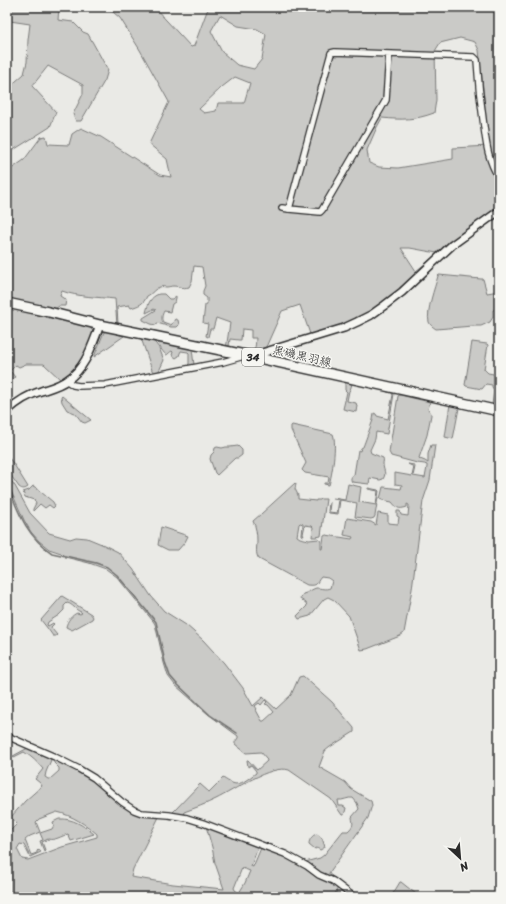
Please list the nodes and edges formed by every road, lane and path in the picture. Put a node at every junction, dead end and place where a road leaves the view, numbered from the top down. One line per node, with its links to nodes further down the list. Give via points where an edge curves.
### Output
1 (389, 54): 2 (street, via 474,57 477,60 486,144 493,168); 4 (street, via 386,100 322,210 320,212); 4 (street, via 331,53)
2 (499, 178)
3 (282, 208): 4 (street)
4 (289, 209)
5 (499, 211): 8 (street, via 452,245 402,292 371,315 344,328)
6 (7, 303): 7 (main road, 黒磯黒羽線 / 34)
7 (100, 325): 8 (main road, 黒磯黒羽線 / 34); 9 (street, via 88,357)
8 (248, 356): 9 (street, via 105,385 78,386); 11 (main road, 黒磯黒羽線 / 34)
9 (67, 381): 10 (street, via 26,397)
10 (7, 411)
11 (499, 411)
12 (7, 736): 13 (street, via 79,769 134,810 187,818 279,852 333,881)
13 (354, 897)

